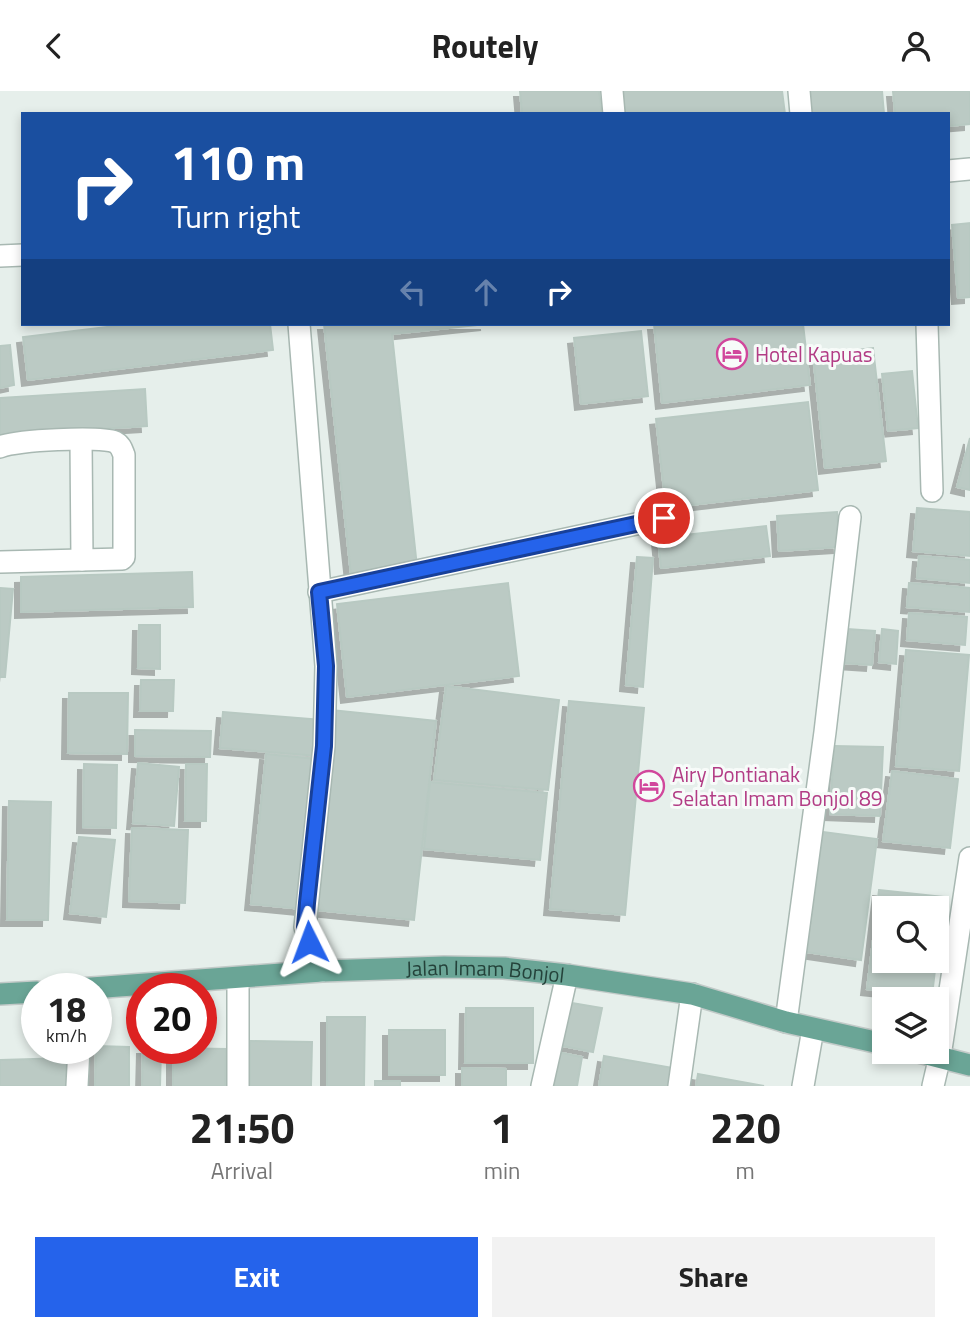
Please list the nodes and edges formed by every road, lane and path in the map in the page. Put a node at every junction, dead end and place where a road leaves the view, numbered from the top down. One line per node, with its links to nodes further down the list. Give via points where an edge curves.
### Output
1 (612, 91): 3 (street)
2 (799, 91): 4 (street)
3 (614, 112)
4 (801, 112)
5 (970, 169): 6 (street)
6 (950, 171)
7 (21, 255): 8 (street)
8 (0, 256)
9 (299, 326): 18 (street)
10 (927, 326): 13 (street)
11 (81, 440): 12 (street); 16 (street); 16 (street, via 114,442 124,456 124,557)
12 (0, 447)
13 (932, 491)
14 (850, 517): 28 (street)
15 (664, 518): 18 (street)
16 (82, 560): 17 (street)
17 (0, 562)
18 (319, 592): 20 (street, via 326,666 324,746 305,927)
19 (970, 858): 24 (street)
20 (322, 971): 21 (main road, Jalan Imam Bonjol, via 444,967); 22 (main road, Jalan Imam Bonjol)
21 (567, 975): 27 (main road, Jalan Imam Bonjol); 37 (street)
22 (237, 978): 23 (main road, Jalan Imam Bonjol); 36 (street)
23 (112, 987)
24 (944, 987)
25 (21, 993): 26 (main road)
26 (0, 994)
27 (692, 994): 28 (main road, Jalan Imam Bonjol); 38 (street)
28 (786, 1022): 29 (main road, Jalan Imam Bonjol)
29 (813, 1029): 30 (main road, Jalan Imam Bonjol); 39 (street)
30 (872, 1041)
31 (949, 1059): 34 (main road)
32 (78, 1064): 35 (street)
33 (931, 1064): 40 (street)
34 (970, 1065)
35 (77, 1086)
36 (238, 1086)
37 (542, 1086)
38 (680, 1086)
39 (803, 1086)
40 (933, 1086)

